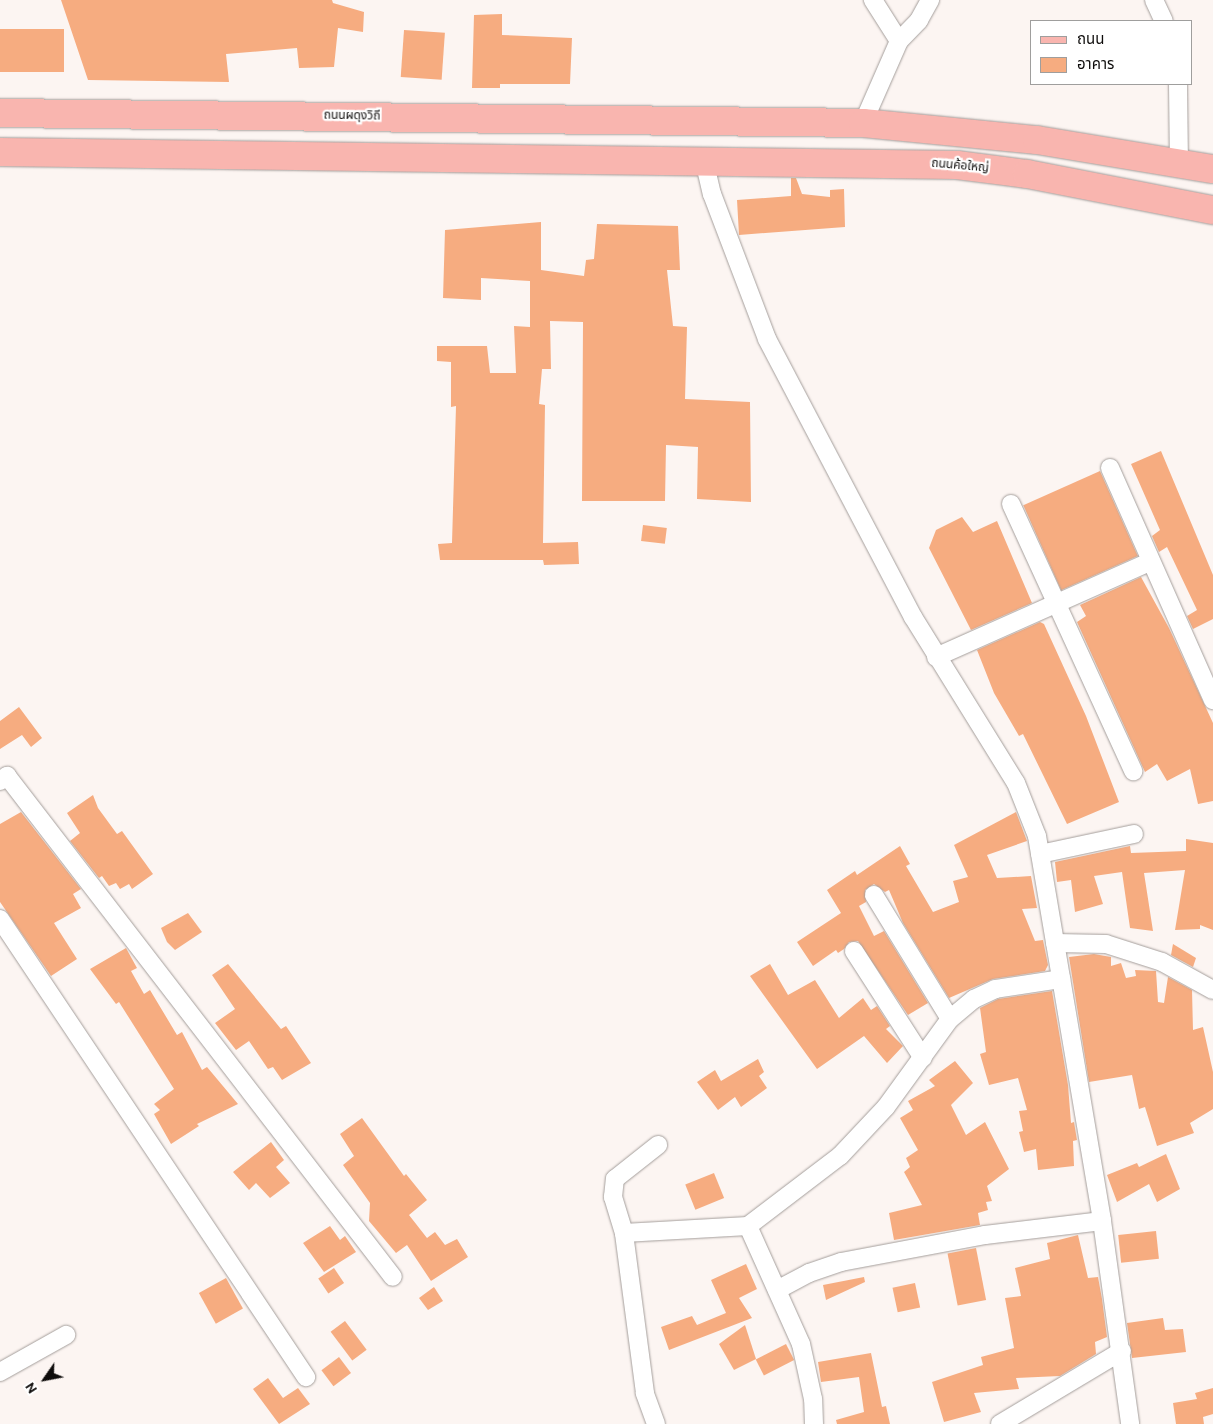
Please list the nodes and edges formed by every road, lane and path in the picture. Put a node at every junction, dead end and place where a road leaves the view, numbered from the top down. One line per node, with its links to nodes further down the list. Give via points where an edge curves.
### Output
1 (873, 0): 5 (street)
2 (930, 0): 5 (street, via 919,20)
3 (1157, 1): 4 (street)
4 (1164, 20)
5 (899, 41): 8 (street)
6 (1178, 85): 11 (street)
7 (0, 113): 8 (main road, ถนนผดุงวิถี)
8 (863, 123): 11 (main road, via 1037,140)
9 (0, 152): 10 (main road)
10 (704, 160): 13 (main road, ถนนค้อใหญ่, via 957,164 1027,174); 18 (street, via 712,194 767,339)
11 (1179, 163): 12 (main road)
12 (1213, 170)
13 (1213, 210)
14 (1110, 468): 16 (street)
15 (1011, 504): 17 (street)
16 (1149, 562): 17 (street); 19 (street)
17 (1056, 603): 18 (street); 20 (street)
18 (936, 657): 23 (street, via 1016,783 1037,836)
19 (1213, 700)
20 (1133, 771)
21 (2, 775): 36 (street)
22 (1134, 834): 23 (street)
23 (1040, 854): 26 (street)
24 (874, 895): 30 (street)
25 (0, 919): 41 (street)
26 (1055, 943): 28 (street); 29 (street, via 1106,944 1162,962)
27 (854, 951): 31 (street)
28 (1061, 979): 30 (street, via 995,989 974,999); 33 (street)
29 (1213, 990)
30 (950, 1019): 31 (street)
31 (923, 1058): 34 (street, via 886,1107 840,1156)
32 (658, 1145): 35 (street, via 615,1179 612,1197)
33 (1102, 1221): 37 (street, via 984,1235 841,1262 809,1273); 39 (street)
34 (748, 1226): 35 (street); 37 (street)
35 (624, 1233): 42 (street, via 645,1393)
36 (393, 1277)
37 (777, 1290): 43 (street, via 801,1344 813,1399)
38 (66, 1335): 40 (street)
39 (1122, 1351): 44 (street); 45 (street)
40 (0, 1372)
41 (306, 1377)
42 (656, 1424)
43 (814, 1424)
44 (1000, 1424)
45 (1130, 1424)

